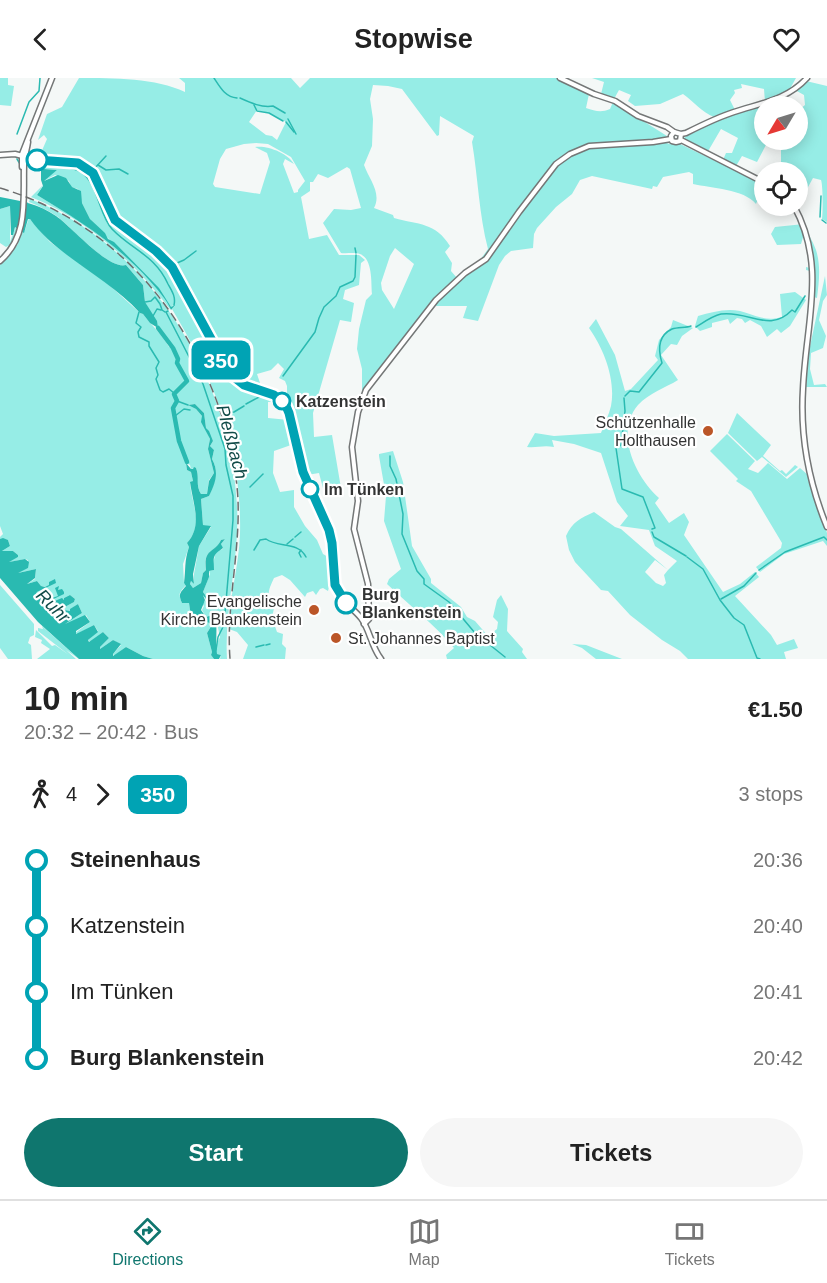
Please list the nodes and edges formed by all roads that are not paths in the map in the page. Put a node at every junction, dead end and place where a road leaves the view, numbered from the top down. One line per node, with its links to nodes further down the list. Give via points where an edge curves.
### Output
1 (52, 78): 9 (street)
2 (561, 78): 4 (street)
3 (807, 78): 5 (street, via 782,98 733,112)
4 (674, 132): 5 (street); 6 (street)
5 (681, 134): 7 (street)
6 (671, 139): 7 (street); 16 (street, via 589,146 556,164 486,259 436,300 366,390 352,447 358,501 354,530 369,587 369,619)
7 (681, 140): 10 (street)
8 (0, 154): 9 (street)
9 (24, 155): 13 (street, via 22,223 17,239); 16 (street, via 78,163 93,173 115,220 172,267 230,374 284,404 303,472 331,535 336,590)
10 (754, 177)
11 (801, 216): 12 (street)
12 (811, 230)
13 (0, 261)
14 (817, 307): 15 (street, via 804,372 804,434 811,480)
15 (827, 527)
16 (364, 624): 17 (street)
17 (381, 659)

